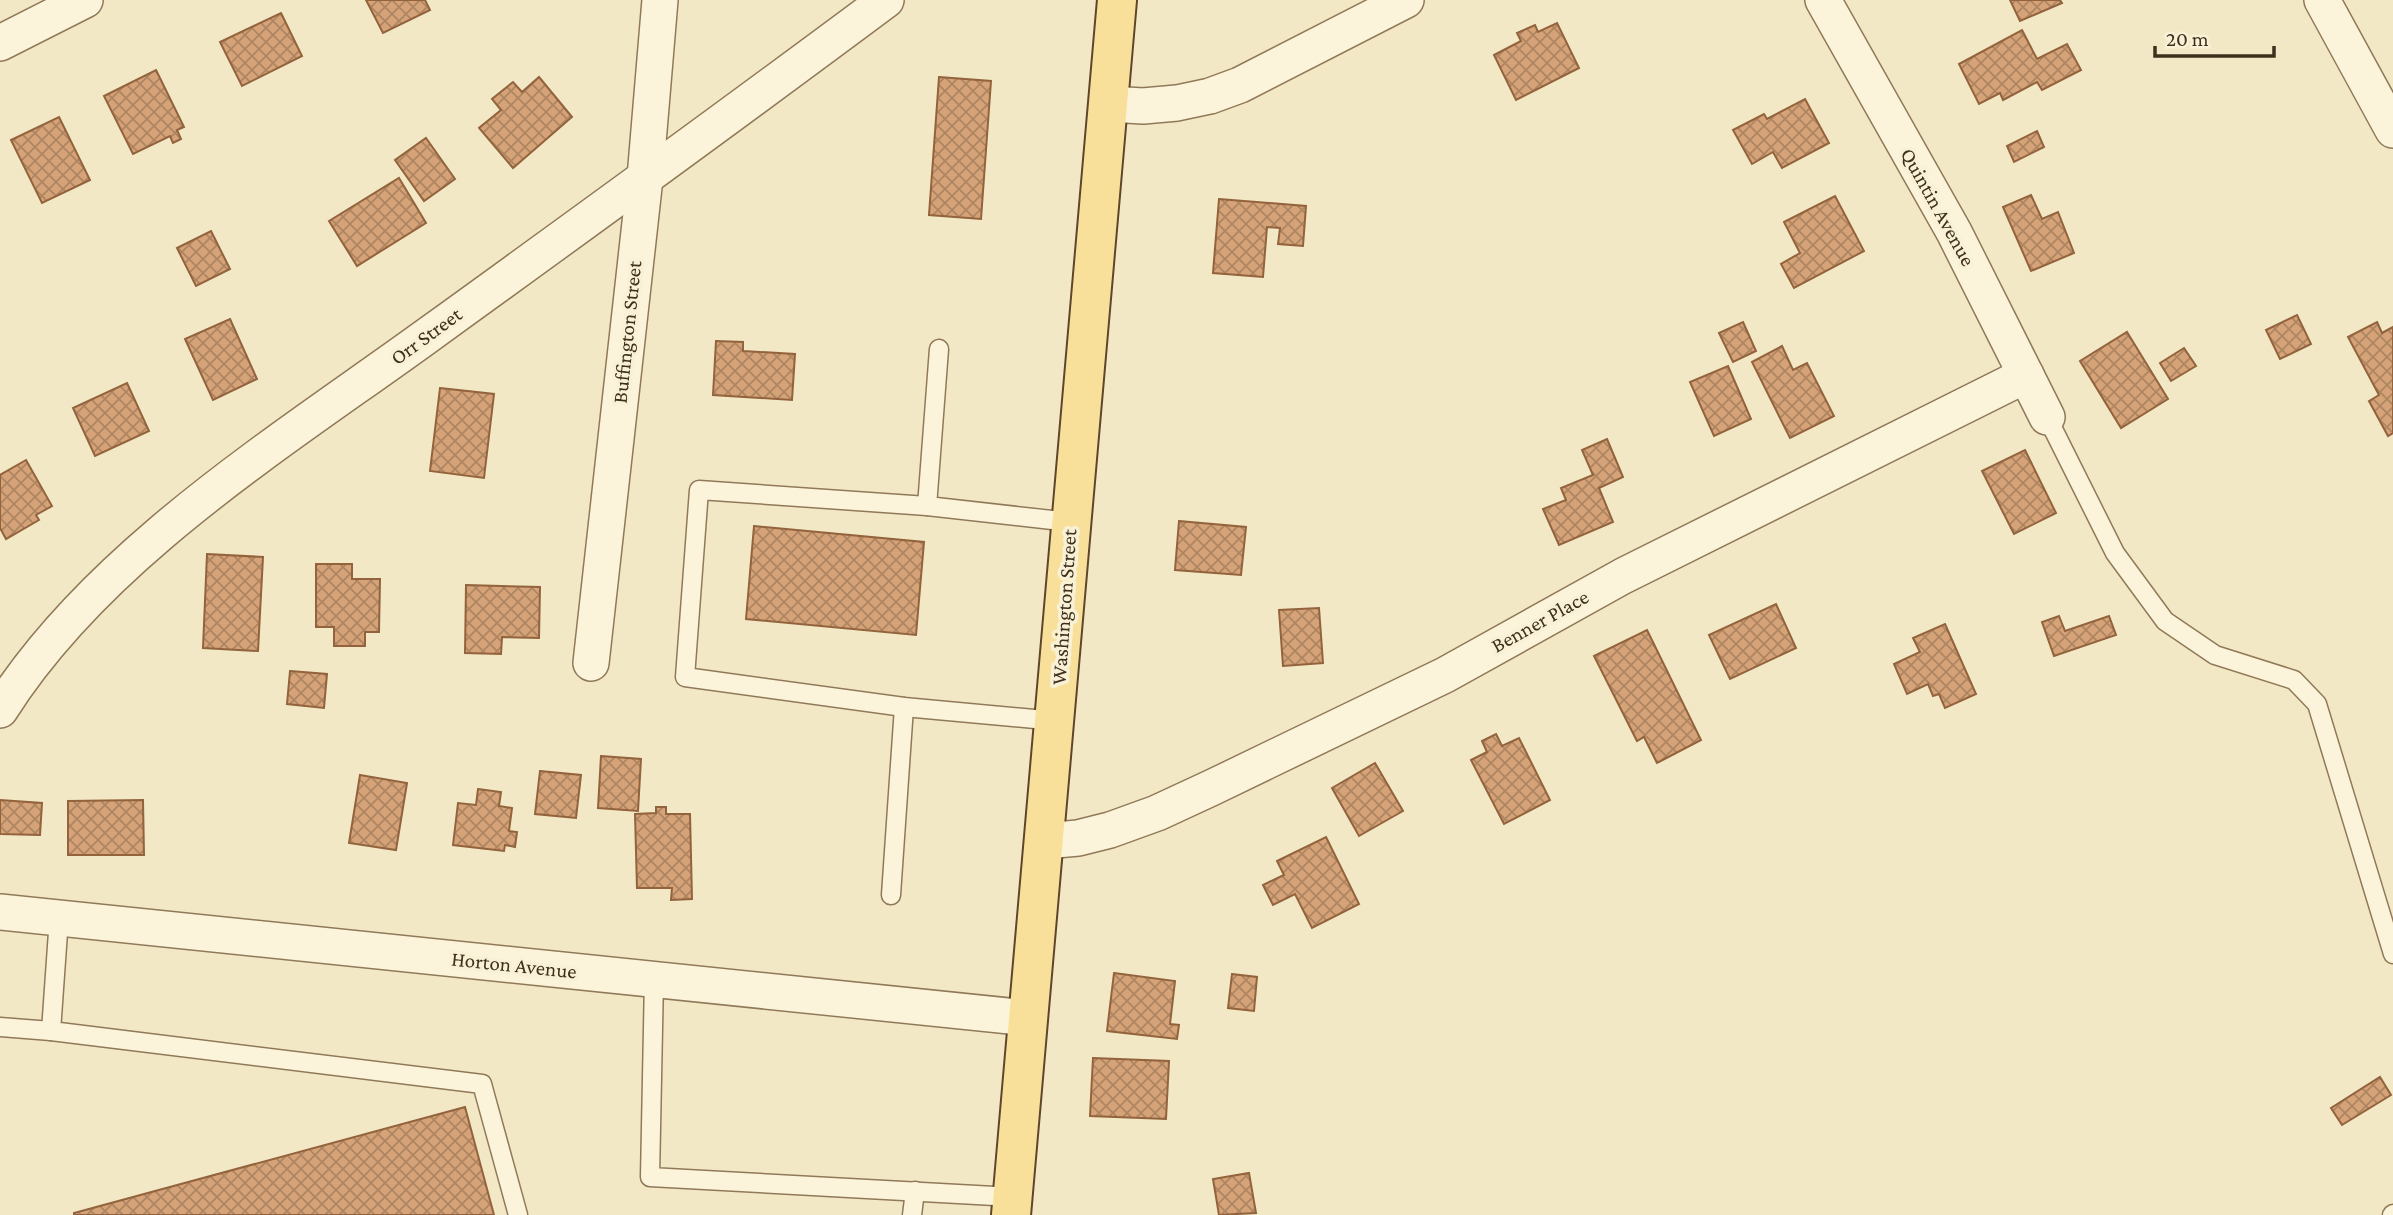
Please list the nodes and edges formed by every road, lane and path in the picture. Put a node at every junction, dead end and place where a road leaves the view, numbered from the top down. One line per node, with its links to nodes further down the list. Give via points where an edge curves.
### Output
1 (85, 0): 8 (street)
2 (660, 0): 11 (street, Buffington Street)
3 (886, 0): 11 (street, Orr Street)
4 (1117, 0): 9 (main road, Washington Street)
5 (1406, 0): 9 (street, via 1210,96 1143,106)
6 (1823, 0): 13 (street, Quintin Avenue, via 1954,232)
7 (2322, 0): 10 (street)
8 (0, 43)
9 (1109, 104): 16 (main road, Washington Street)
10 (2393, 130)
11 (645, 178): 17 (street, Buffington Street); 19 (street, Orr Street, via 179,519 82,607)
12 (939, 349): 15 (lane)
13 (2026, 375): 14 (street, Quintin Avenue); 21 (street, Benner Place, via 1623,576 1445,674 1211,788 1110,830)
14 (2047, 417): 25 (lane, via 2115,553 2165,621 2215,655 2294,680 2317,704)
15 (927, 506): 16 (lane); 18 (lane, via 699,490 685,677)
16 (1070, 522): 20 (main road, Washington Street)
17 (591, 663)
18 (904, 707): 20 (lane); 22 (lane)
19 (0, 710)
20 (1056, 721): 21 (main road, Washington Street)
21 (1045, 841): 27 (main road, Washington Street)
22 (891, 895)
23 (0, 912): 24 (street, Horton Avenue)
24 (60, 918): 26 (street, Horton Avenue); 29 (lane)
25 (2393, 954)
26 (654, 979): 27 (street, Horton Avenue); 30 (lane, via 650,1177)
27 (1028, 1018): 31 (main road, Washington Street)
28 (0, 1027): 29 (lane)
29 (51, 1031): 32 (lane, via 482,1084)
30 (915, 1191): 31 (lane); 33 (lane)
31 (1012, 1206)
32 (518, 1215)
33 (912, 1215)

